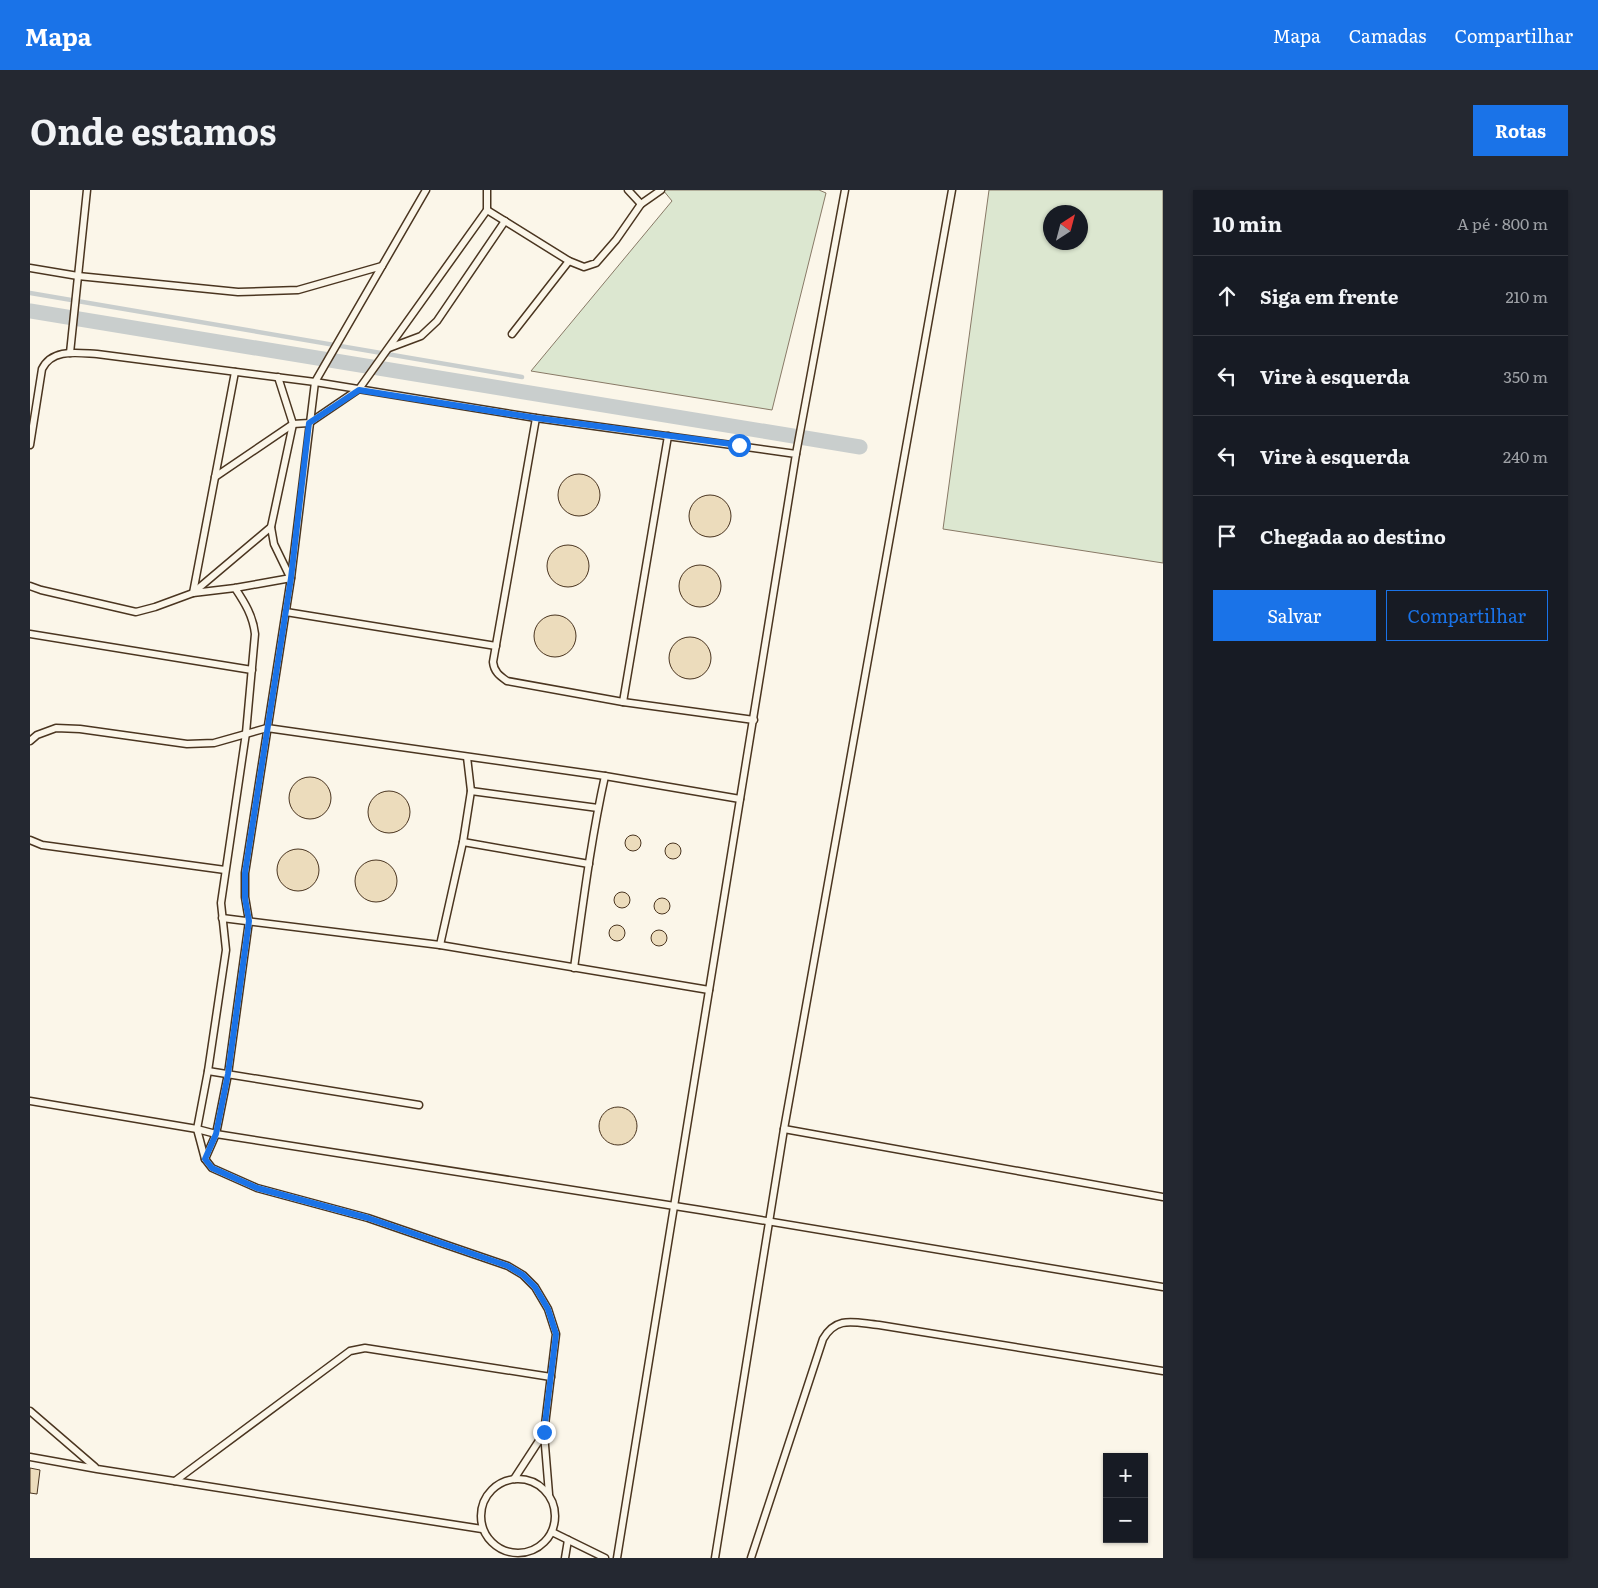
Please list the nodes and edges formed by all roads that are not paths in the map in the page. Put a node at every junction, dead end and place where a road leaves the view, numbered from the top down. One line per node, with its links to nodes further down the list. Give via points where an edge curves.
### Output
1 (87, 190): 14 (lane)
2 (426, 190): 12 (lane)
3 (487, 190): 9 (lane)
4 (628, 190): 8 (lane)
5 (661, 190): 8 (lane)
6 (845, 190): 27 (lane)
7 (952, 190): 62 (lane)
8 (641, 204): 11 (lane, via 596,263 584,267)
9 (487, 210): 10 (lane); 16 (lane)
10 (505, 221): 11 (lane); 16 (lane, via 437,321 421,336)
11 (568, 261): 15 (lane)
12 (382, 266): 14 (lane, via 298,290 238,292); 20 (lane)
13 (30, 268): 14 (lane)
14 (78, 276): 17 (lane)
15 (512, 334)
16 (388, 348): 21 (lane)
17 (70, 353): 18 (lane); 26 (lane, via 55,355 42,369)
18 (235, 372): 19 (lane); 28 (lane)
19 (278, 377): 20 (lane); 24 (lane)
20 (315, 382): 21 (lane); 23 (lane)
21 (359, 390): 22 (lane); 23 (lane)
22 (536, 418): 25 (lane); 36 (lane)
23 (309, 423): 24 (lane); 30 (lane)
24 (293, 424): 28 (lane); 29 (lane)
25 (668, 436): 27 (lane); 38 (lane)
26 (30, 445)
27 (796, 454): 39 (lane)
28 (215, 477): 33 (lane)
29 (271, 527): 30 (lane, via 274,544); 33 (lane)
30 (291, 578): 32 (lane); 34 (lane)
31 (30, 586): 33 (lane, via 136,612)
32 (235, 588): 33 (lane); 37 (lane, via 253,620)
33 (193, 593)
34 (286, 612): 36 (lane); 40 (lane)
35 (30, 634): 37 (lane)
36 (496, 646): 38 (lane, via 494,668 507,681)
37 (252, 670): 41 (lane)
38 (623, 702): 39 (lane)
39 (754, 720): 46 (lane)
40 (267, 728): 41 (lane); 43 (lane); 53 (lane, via 245,873)
41 (246, 733): 42 (lane, via 214,743 187,744 56,728); 51 (lane)
42 (30, 741)
43 (467, 757): 44 (lane); 45 (lane)
44 (605, 776): 46 (lane); 47 (lane)
45 (471, 791): 47 (lane); 49 (lane)
46 (740, 799): 56 (lane)
47 (598, 808): 50 (lane)
48 (30, 840): 51 (lane, via 42,845)
49 (463, 842): 50 (lane); 54 (lane)
50 (589, 864): 55 (lane)
51 (225, 870): 52 (lane)
52 (222, 918): 53 (lane); 57 (lane, via 226,950)
53 (249, 921): 54 (lane); 58 (lane)
54 (440, 945): 55 (lane)
55 (574, 968): 56 (lane)
56 (709, 990): 66 (lane)
57 (208, 1071): 58 (lane); 61 (lane)
58 (228, 1074): 60 (lane); 63 (lane)
59 (30, 1101): 61 (lane)
60 (419, 1105)
61 (197, 1129): 63 (lane); 64 (lane)
62 (784, 1130): 65 (lane); 67 (lane)
63 (216, 1134): 64 (lane); 66 (lane)
64 (205, 1159): 70 (lane, via 212,1168 257,1188 368,1218 508,1266 523,1275 535,1287 548,1309 556,1334)
65 (1163, 1197)
66 (673, 1207): 67 (lane); 84 (lane)
67 (770, 1223): 68 (lane); 85 (lane)
68 (1163, 1288)
69 (1163, 1371): 86 (lane, via 879,1325 838,1324 829,1329 823,1339)
70 (551, 1377): 72 (lane); 76 (lane, via 365,1348 350,1350)
71 (30, 1411): 74 (lane)
72 (544, 1432): 75 (lane); 77 (lane)
73 (30, 1456): 74 (lane)
74 (97, 1469): 76 (lane)
75 (514, 1478): 77 (lane, via 534,1482); 78 (lane, via 496,1485 489,1492 481,1509)
76 (175, 1481): 78 (lane)
77 (549, 1494): 79 (lane, via 555,1513)
78 (482, 1529): 81 (lane, via 494,1545)
79 (552, 1532): 80 (lane); 81 (lane, via 540,1547)
80 (568, 1540): 82 (lane); 83 (lane)
81 (521, 1556)
82 (565, 1558)
83 (605, 1558)
84 (617, 1558)
85 (715, 1558)
86 (750, 1558)

